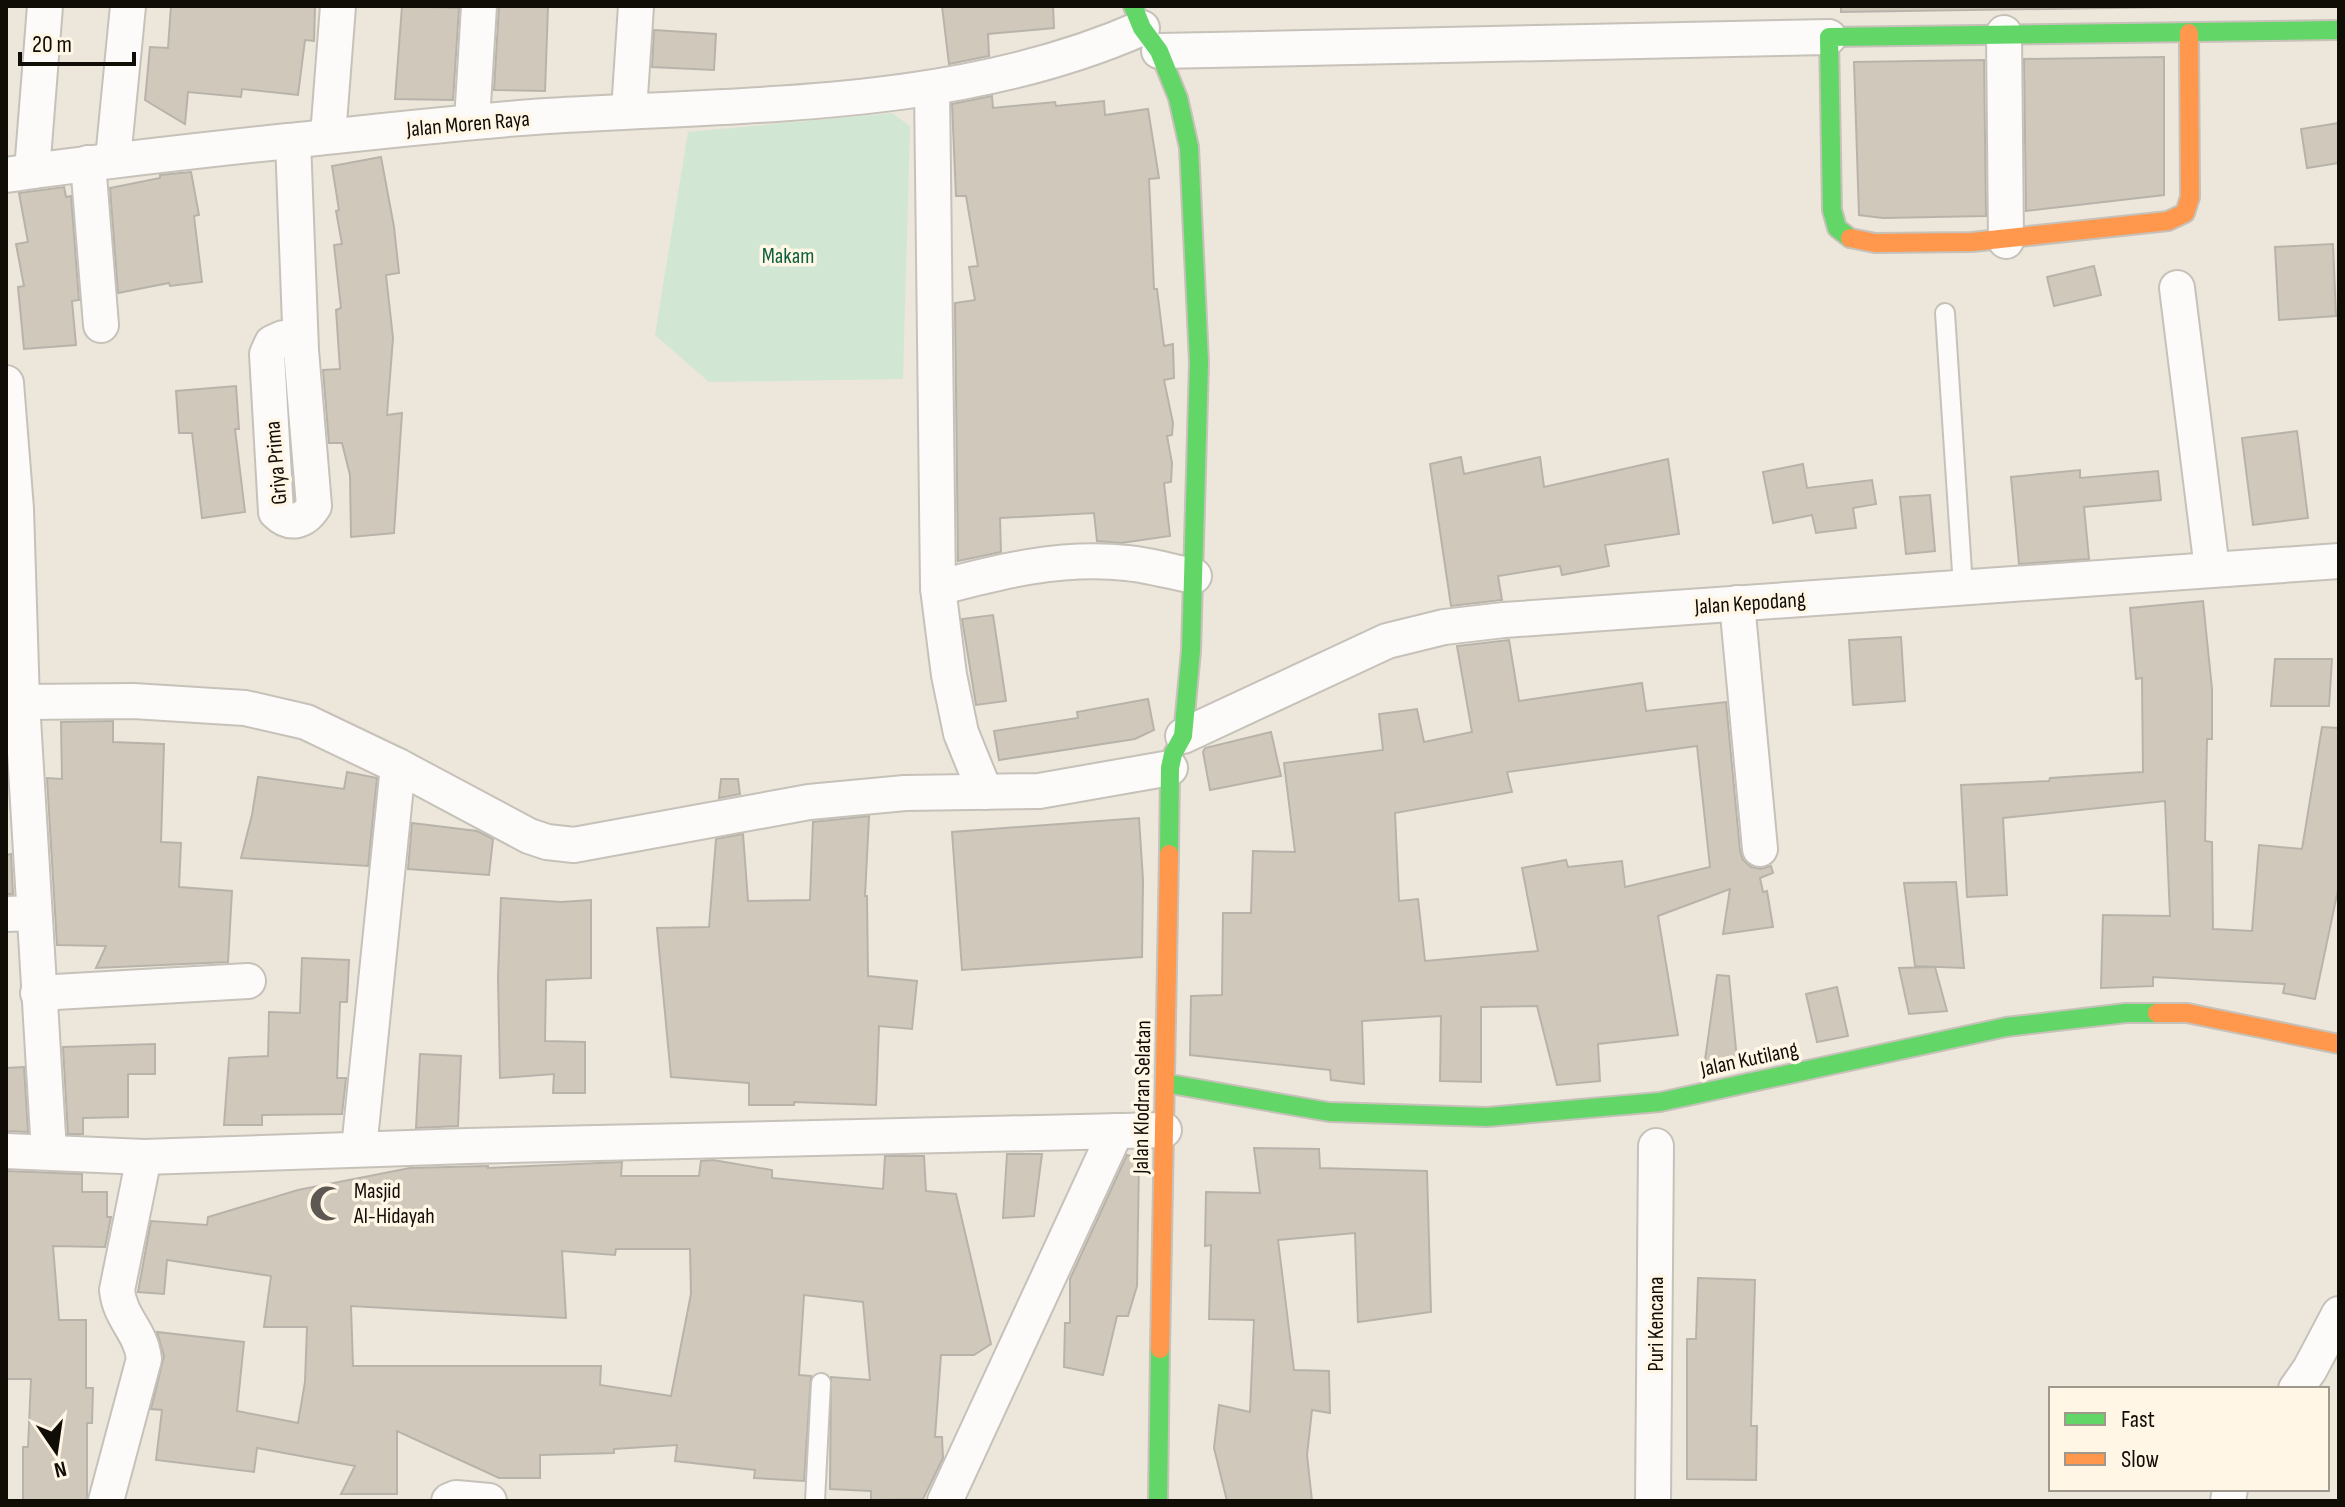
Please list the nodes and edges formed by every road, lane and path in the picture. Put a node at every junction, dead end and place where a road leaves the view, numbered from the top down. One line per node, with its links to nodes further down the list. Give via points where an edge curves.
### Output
1 (45, 6): 17 (street)
2 (128, 6): 16 (street)
3 (338, 6): 14 (street)
4 (479, 6): 13 (street)
5 (636, 6): 12 (street)
6 (1145, 28): 10 (street); 11 (street, Jalan Moren Raya, via 1054,60); 26 (street, via 1178,98 1189,147 1199,362)
7 (2339, 30): 9 (street)
8 (2004, 33): 9 (street); 10 (street); 18 (street)
9 (2189, 33): 18 (street, via 2190,197 2185,213 2168,221)
10 (1829, 37): 18 (street, via 1832,210 1842,235 1867,243)
11 (932, 89): 12 (street, Jalan Moren Raya); 28 (street)
12 (629, 111): 13 (street, Jalan Moren Raya)
13 (472, 121): 14 (street, Jalan Moren Raya)
14 (328, 136): 15 (street, Jalan Moren Raya)
15 (293, 141): 16 (street, Jalan Moren Raya); 22 (street)
16 (100, 161): 17 (street, Jalan Moren Raya); 21 (street)
17 (19, 173)
18 (2006, 241)
19 (2177, 288): 25 (street)
20 (1945, 313): 27 (lane)
21 (101, 325)
22 (301, 350)
23 (6, 383): 30 (street)
24 (2339, 561): 25 (street, Jalan Kepodang)
25 (2212, 569): 27 (street, Jalan Kepodang)
26 (1194, 576): 28 (street, via 1127,563 1065,562 1000,571); 31 (street, Jalan Klodran Selatan)
27 (1963, 587): 29 (street, Jalan Kepodang)
28 (938, 588): 35 (street, via 961,733)
29 (1737, 603): 31 (street, Jalan Kepodang, via 1444,627 1387,641); 37 (street)
30 (22, 702): 32 (street, via 245,708 306,722); 34 (street)
31 (1183, 736): 33 (street, Jalan Klodran Selatan)
32 (398, 766): 35 (street, via 529,836 574,845 809,802); 46 (street)
33 (1170, 768): 35 (street, via 1039,791); 42 (street, Jalan Klodran Selatan)
34 (16, 777): 36 (street)
35 (981, 782)
36 (18, 848): 38 (street)
37 (1760, 849)
38 (20, 913): 40 (street)
39 (248, 981): 40 (street)
40 (38, 993): 48 (street)
41 (2339, 1044): 42 (street, Jalan Kutilang, via 2187,1013 2126,1013 2006,1027 1660,1102 1487,1117 1329,1112)
42 (1165, 1083): 43 (street, Jalan Klodran Selatan)
43 (1164, 1130): 44 (street); 58 (street, Jalan Klodran Selatan)
44 (1116, 1131): 46 (street); 57 (street)
45 (1656, 1146): 59 (street, Puri Kencana)
46 (359, 1149): 49 (street)
47 (6, 1151): 48 (street)
48 (49, 1152): 49 (street)
49 (144, 1157): 53 (street, via 117,1290 119,1307 142,1342 144,1359)
50 (2339, 1314): 52 (street)
51 (821, 1383): 56 (lane)
52 (2297, 1387)
53 (106, 1501)
54 (449, 1501): 55 (street)
55 (489, 1501)
56 (815, 1501)
57 (945, 1501)
58 (1158, 1501)
59 (1653, 1501)

